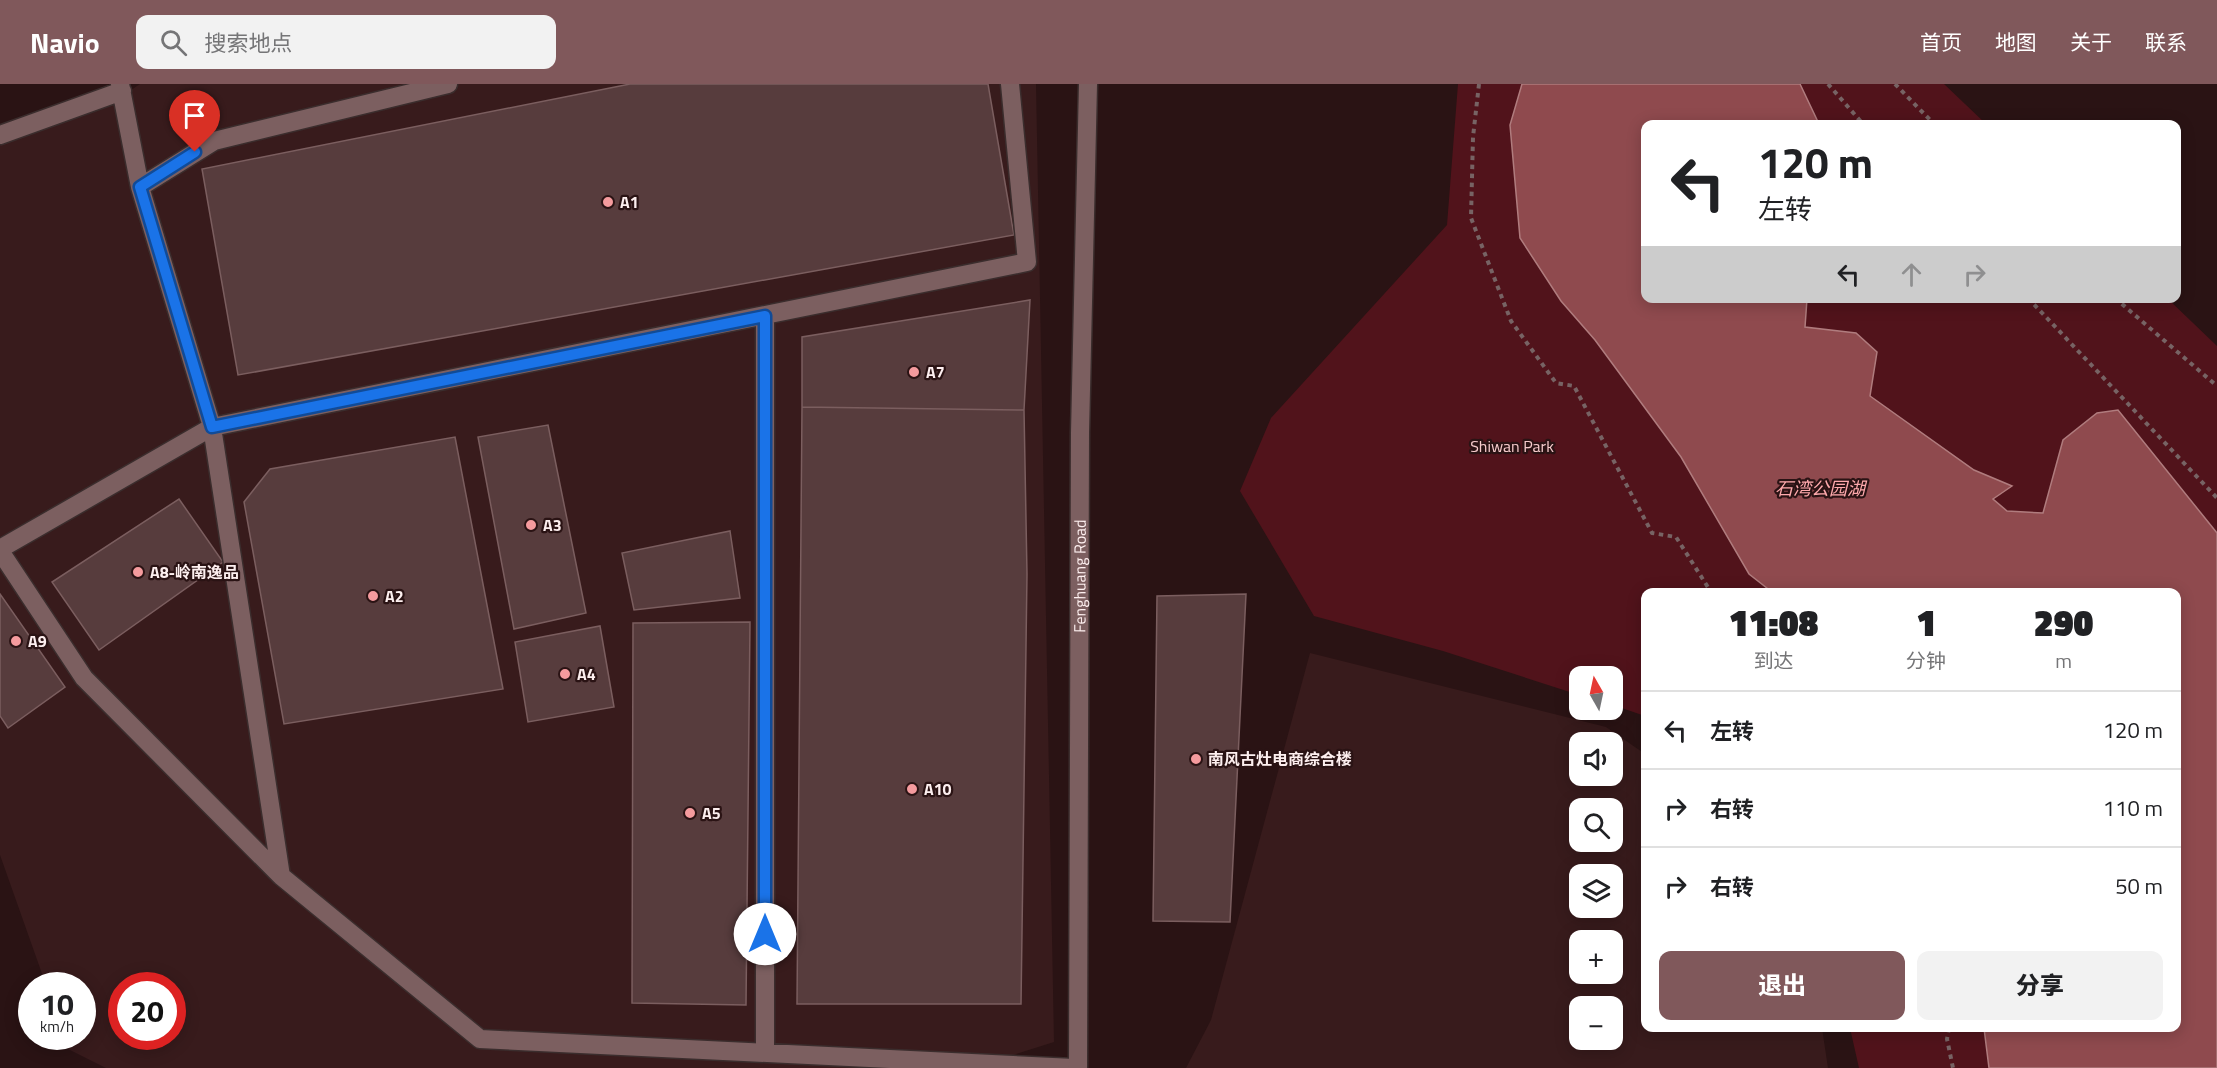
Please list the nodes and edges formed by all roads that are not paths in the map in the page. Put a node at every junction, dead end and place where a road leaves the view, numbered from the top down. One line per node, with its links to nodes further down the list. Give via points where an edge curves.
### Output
1 (448, 84): 6 (street, via 214,141)
2 (1010, 84): 7 (street, via 1027,262)
3 (1088, 84): 12 (street, Fenghuang Road, via 1080,434)
4 (121, 87): 5 (street); 6 (street)
5 (0, 135)
6 (140, 187): 8 (street)
7 (765, 316): 8 (street); 11 (street)
8 (212, 427): 9 (street); 10 (street)
9 (0, 550): 10 (street, via 84,678)
10 (281, 876): 11 (street, via 480,1039)
11 (765, 1053): 12 (street)
12 (1076, 1068)

